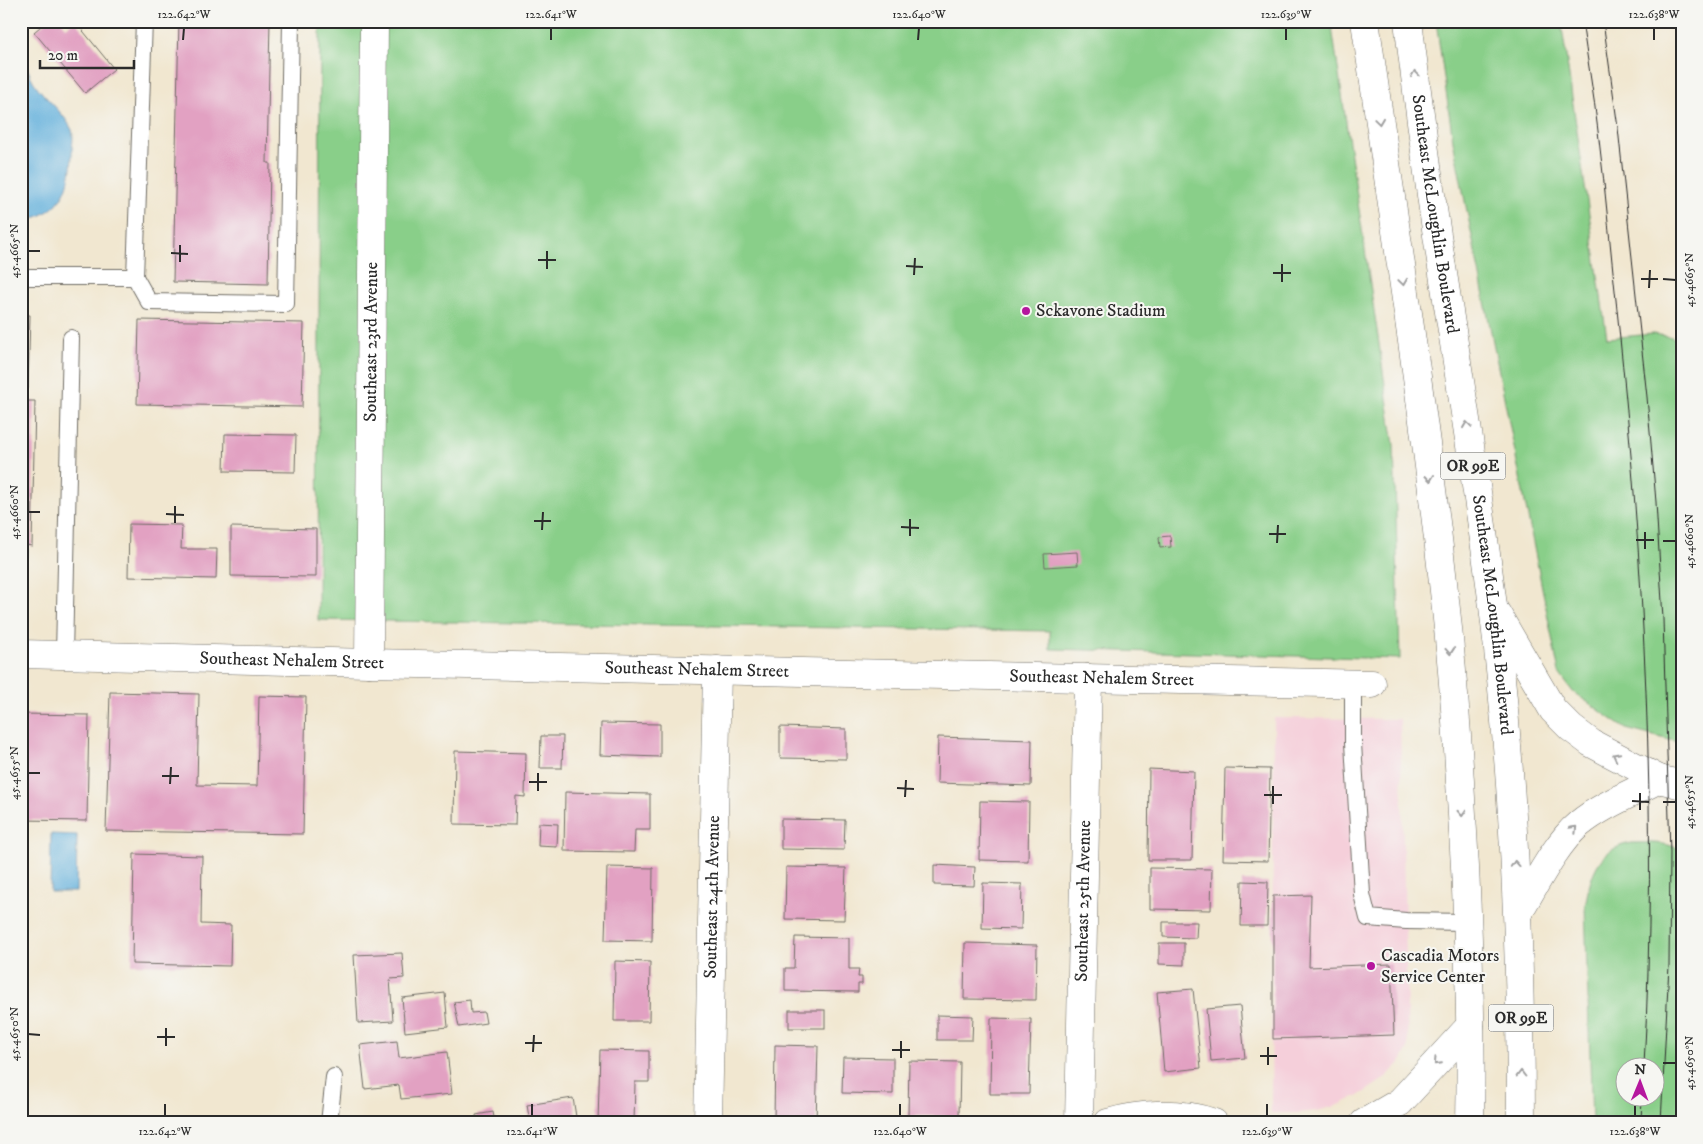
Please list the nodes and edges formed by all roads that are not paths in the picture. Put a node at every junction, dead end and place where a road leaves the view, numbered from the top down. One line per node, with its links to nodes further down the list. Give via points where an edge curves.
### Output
1 (144, 21): 7 (lane)
2 (291, 21): 7 (lane, via 286,304 149,302)
3 (374, 21): 12 (main road, Southeast 23rd Avenue)
4 (1365, 21): 18 (main road, OR 99E, one-way to 18, via 1425,437 1445,602)
5 (1408, 21): 9 (main road, Southeast McLoughlin Boulevard / OR 99E, one-way to 5)
6 (21, 277): 7 (lane)
7 (135, 277)
8 (71, 338): 11 (lane)
9 (1493, 607): 16 (main road, one-way to 9, via 1591,743 1571,728 1553,710); 17 (main road, Southeast McLoughlin Boulevard / OR 99E, one-way to 9)
10 (21, 654): 11 (main road, Southeast Nehalem Street)
11 (64, 655): 12 (main road, Southeast Nehalem Street)
12 (369, 663): 13 (main road, Southeast Nehalem Street)
13 (717, 670): 14 (main road, Southeast Nehalem Street); 22 (main road, Southeast 24th Avenue)
14 (1088, 678): 15 (main road, Southeast Nehalem Street); 23 (main road, Southeast 25th Avenue)
15 (1362, 684): 18 (lane, via 1353,743 1362,894 1368,918)
16 (1671, 782): 17 (main road, one-way to 16, via 1578,824 1594,813)
17 (1518, 913): 28 (main road, Southeast McLoughlin Boulevard / OR 99E, one-way to 17)
18 (1467, 922): 19 (main road, OR 99E)
19 (1470, 1026): 26 (main road, one-way to 26, via 1400,1102); 27 (main road, OR 99E)
20 (334, 1077): 21 (lane)
21 (330, 1123)
22 (708, 1123)
23 (1079, 1123)
24 (1108, 1123): 25 (main road, via 1119,1119 1182,1115)
25 (1214, 1123)
26 (1364, 1123)
27 (1470, 1123)
28 (1521, 1123)

